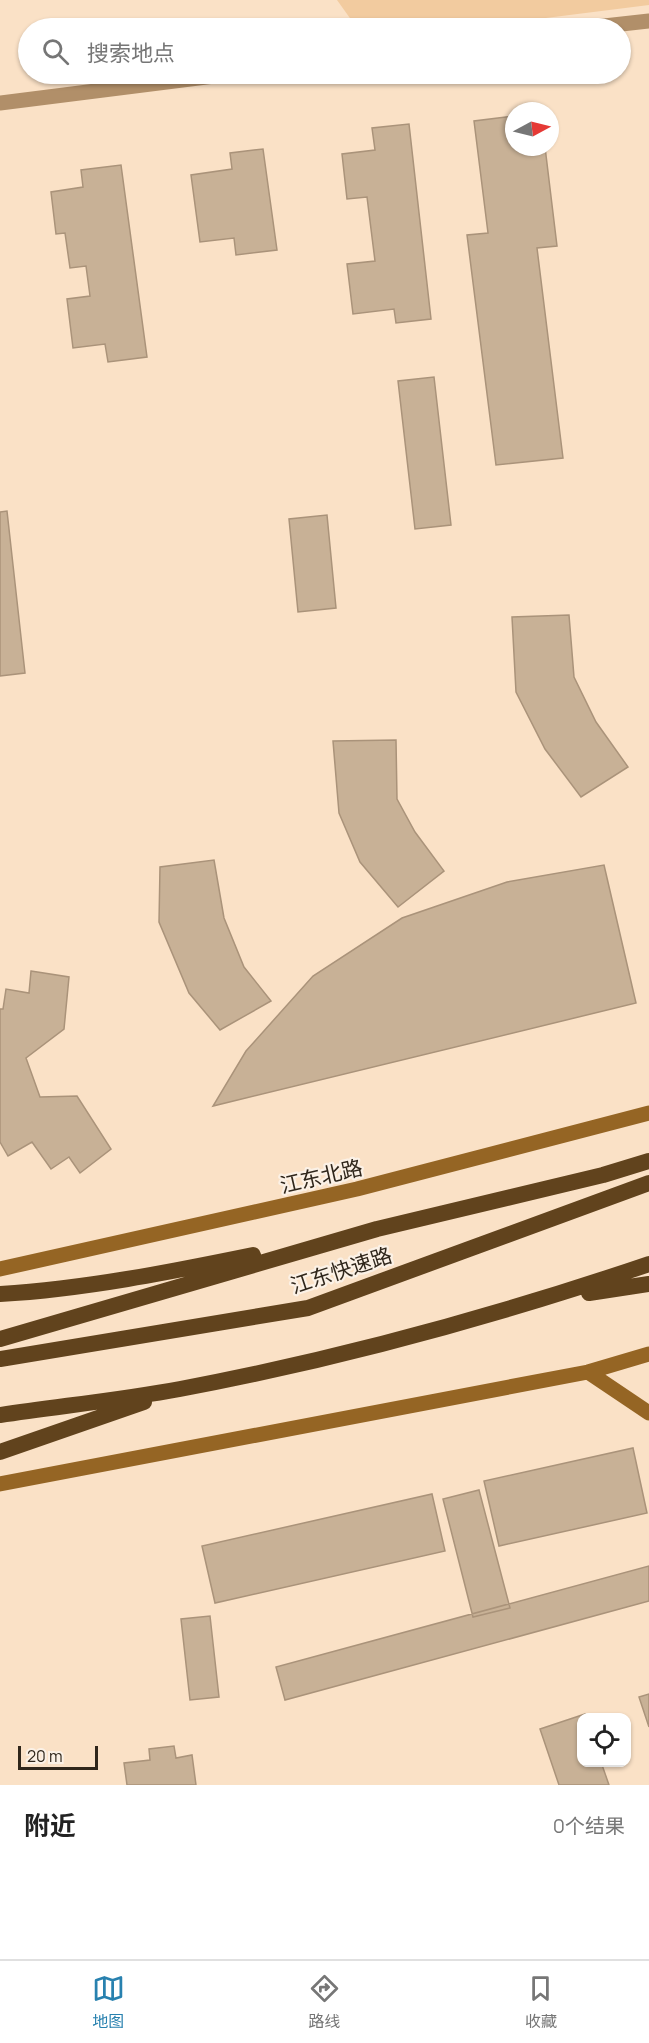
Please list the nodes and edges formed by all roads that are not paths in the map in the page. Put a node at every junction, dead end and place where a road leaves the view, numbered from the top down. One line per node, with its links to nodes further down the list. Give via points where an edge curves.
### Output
1 (649, 21): 2 (street)
2 (631, 23)
3 (148, 84): 4 (street)
4 (0, 102)
5 (649, 1113): 10 (main road, 江东北路, via 357,1189)
6 (649, 1161): 8 (highway)
7 (649, 1184): 16 (highway, 江东快速路, via 308,1308)
8 (377, 1229): 12 (highway, via 184,1269 48,1291); 14 (highway)
9 (649, 1264): 13 (highway)
10 (0, 1269)
11 (649, 1284): 13 (highway)
12 (0, 1293)
13 (544, 1300): 18 (highway, via 380,1345)
14 (0, 1339)
15 (649, 1354): 17 (main road)
16 (0, 1359)
17 (588, 1372): 19 (main road); 22 (main road)
18 (179, 1389): 20 (highway); 21 (highway)
19 (649, 1413)
20 (0, 1414)
21 (0, 1452)
22 (0, 1484)

